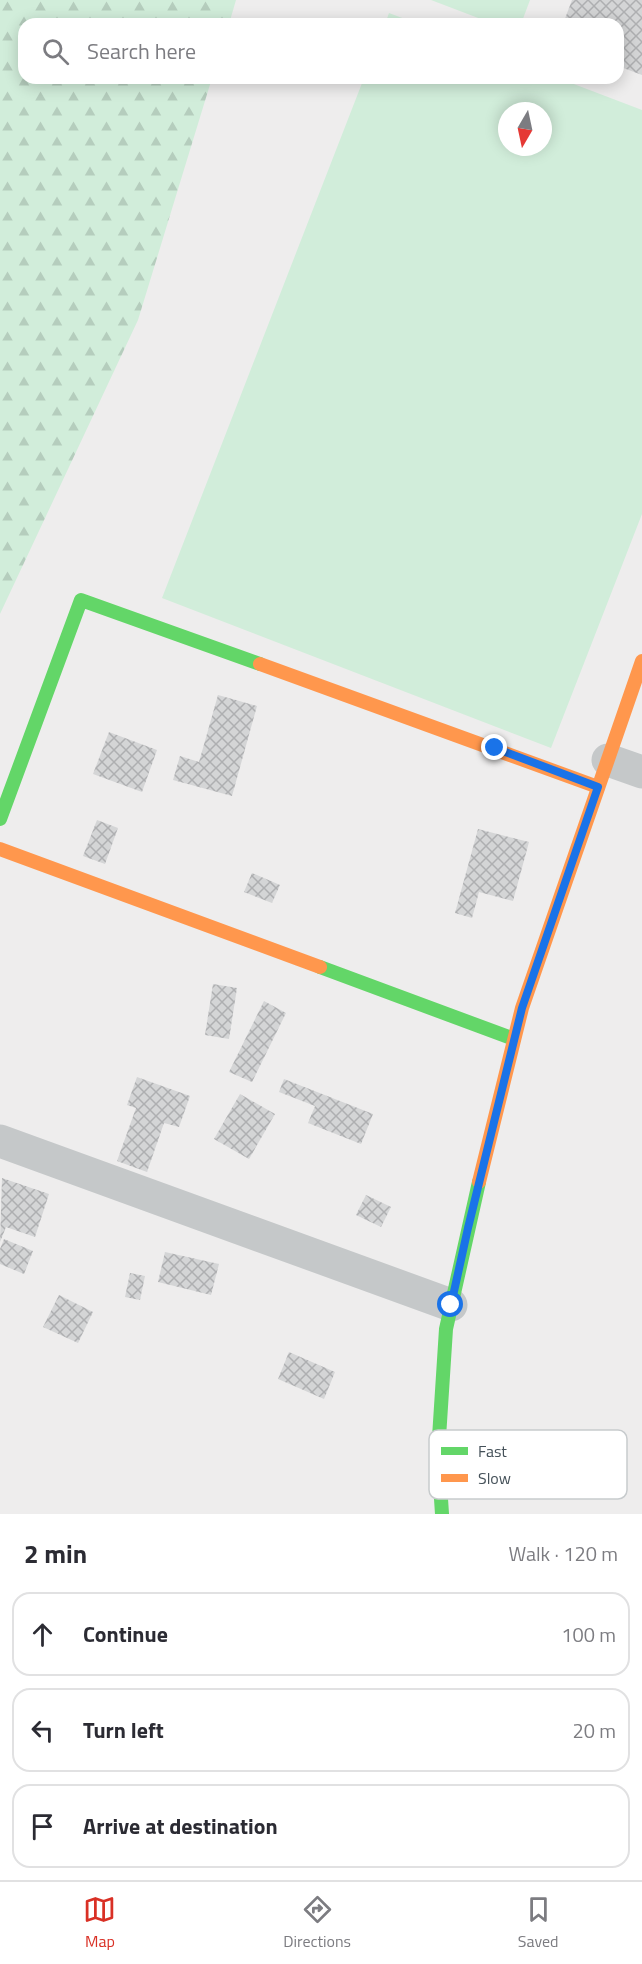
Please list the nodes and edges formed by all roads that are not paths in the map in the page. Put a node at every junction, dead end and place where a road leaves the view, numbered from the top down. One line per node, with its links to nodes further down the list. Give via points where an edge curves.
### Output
1 (642, 662): 3 (street)
2 (642, 772): 3 (street)
3 (603, 774): 4 (street, via 81,600); 6 (street)
4 (0, 819)
5 (0, 849): 6 (street)
6 (514, 1039): 8 (street)
7 (0, 1141): 8 (street)
8 (451, 1305): 9 (street)
9 (439, 1430)
10 (441, 1499): 11 (street)
11 (442, 1514)

